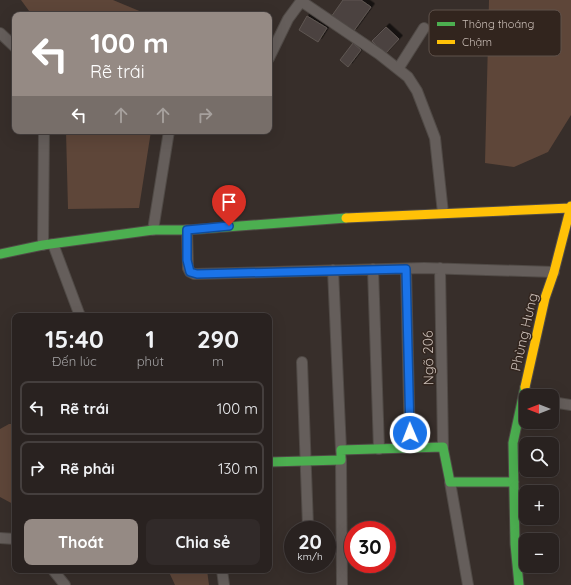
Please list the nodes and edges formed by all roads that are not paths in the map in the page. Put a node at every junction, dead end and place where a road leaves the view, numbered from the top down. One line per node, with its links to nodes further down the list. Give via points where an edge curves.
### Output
1 (302, 0): 5 (street, via 288,20); 6 (street)
2 (424, 28): 6 (street)
3 (0, 33): 4 (street)
4 (12, 44)
5 (272, 52)
6 (398, 69): 10 (street, via 408,77 417,91 435,138)
7 (44, 134): 13 (street)
8 (169, 134): 11 (street)
9 (571, 207): 10 (street); 19 (street, Phùng Hưng)
10 (443, 213): 12 (street, via 365,216)
11 (153, 230): 12 (street); 13 (street)
12 (187, 230): 18 (street, via 188,268 194,274)
13 (48, 245): 14 (street); 20 (street)
14 (0, 254)
15 (440, 268): 17 (street); 19 (street); 26 (street, Ngõ 206)
16 (373, 269): 17 (street); 18 (street); 27 (street)
17 (406, 269): 28 (street)
18 (333, 270): 29 (street)
19 (554, 272): 22 (street, Phùng Hưng, via 545,298)
20 (79, 313)
21 (302, 362): 30 (street)
22 (526, 389)
23 (559, 403): 24 (street)
24 (571, 405)
25 (519, 418): 33 (street, Phùng Hưng, via 513,443)
26 (443, 447): 28 (street); 32 (street)
27 (379, 448): 28 (street); 29 (street)
28 (410, 448)
29 (341, 455): 30 (street); 41 (street)
30 (305, 460): 31 (street); 34 (street)
31 (272, 462)
32 (450, 482): 33 (street); 42 (street)
33 (514, 482): 43 (street, Phùng Hưng)
34 (308, 521)
35 (0, 538): 36 (street)
36 (12, 539)
37 (55, 573): 39 (street)
38 (222, 573): 40 (street)
39 (65, 585)
40 (224, 585)
41 (342, 585)
42 (468, 585)
43 (519, 585)

